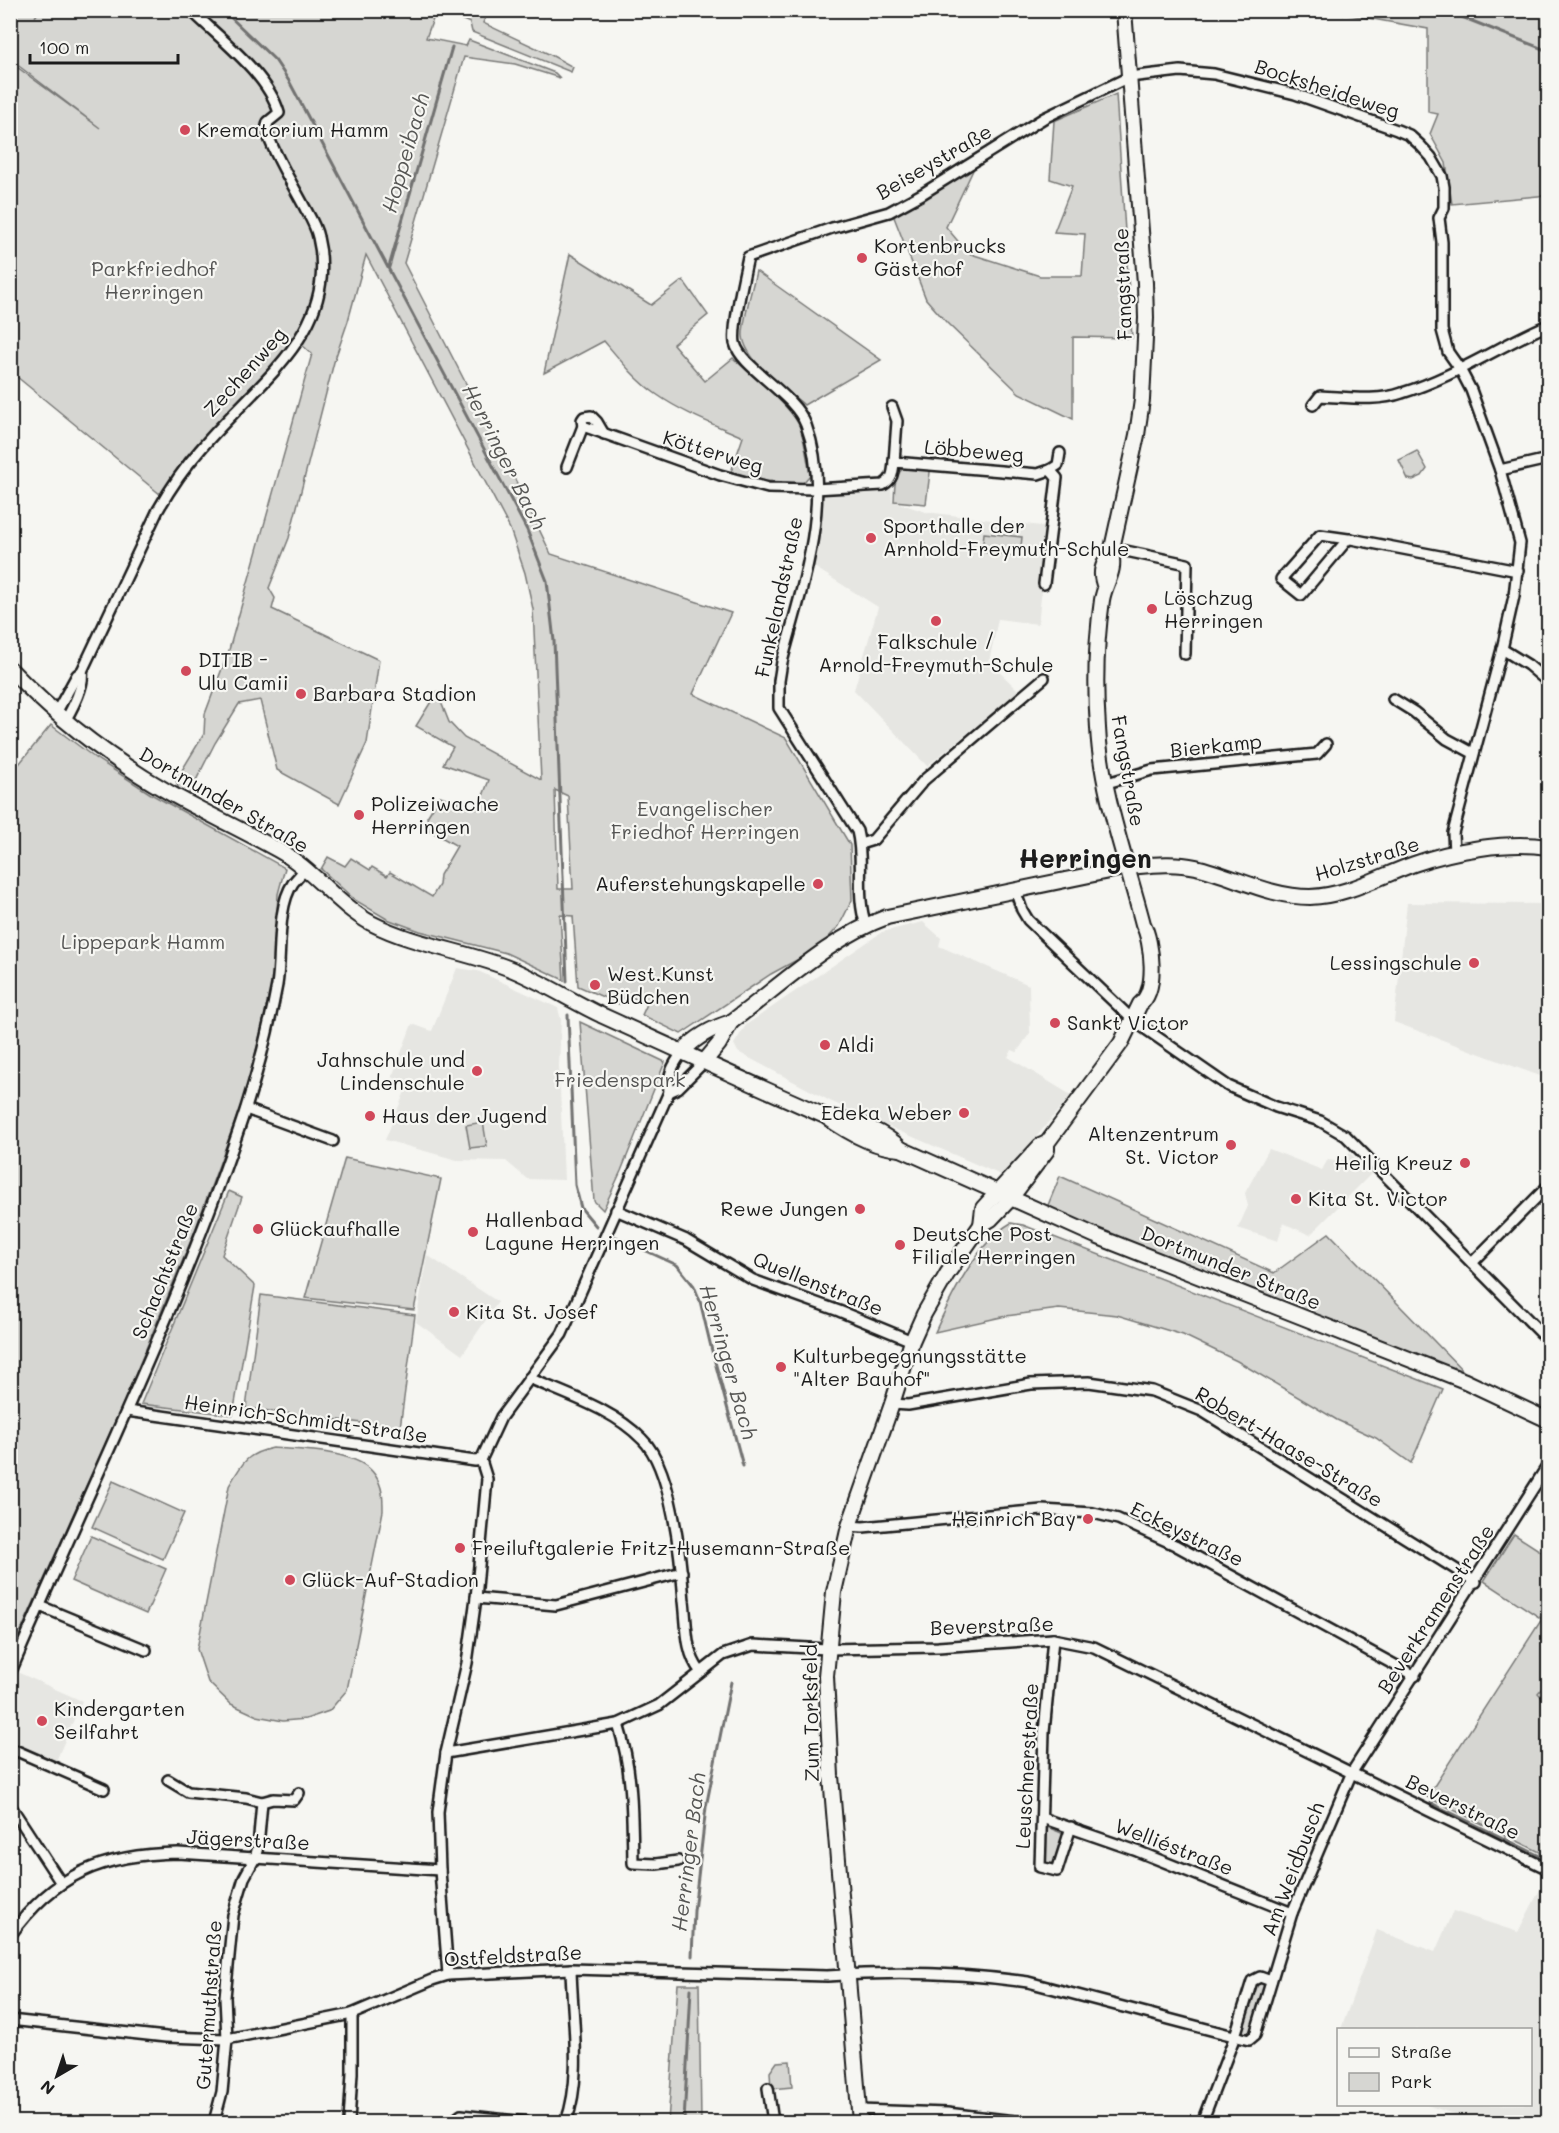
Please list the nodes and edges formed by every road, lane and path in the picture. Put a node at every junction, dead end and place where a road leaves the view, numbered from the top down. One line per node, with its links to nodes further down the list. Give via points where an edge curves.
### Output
1 (190, 10): 26 (street, Zechenweg, via 264,82 277,105 279,113 268,122 266,130 318,234 322,282 313,316 296,344 200,450 168,492 82,671 84,676 72,709)
2 (1124, 10): 3 (main road, Fangstraße)
3 (1129, 77): 4 (street, Beiseystraße, via 1044,118 889,212); 6 (street, Bocksheideweg, via 1187,71 1253,83 1396,130 1420,145 1437,166 1444,187 1444,208 1439,218 1442,330 1448,352); 17 (main road, Fangstraße, via 1146,318 1140,412)
4 (748, 257): 15 (street, Funkelandstraße, via 735,340 737,349 798,409 810,440)
5 (1548, 325): 6 (street)
6 (1460, 369): 7 (street, via 1402,394 1381,398 1320,396); 14 (street, Bocksheideweg)
7 (1313, 405)
8 (892, 406): 11 (street, Löbbeweg, via 897,421)
9 (1060, 453): 13 (street, Löbbeweg, via 1058,465)
10 (1548, 459): 14 (street)
11 (894, 462): 13 (street, Löbbeweg, via 1038,474); 15 (street, Löbbeweg, via 893,475 883,485)
12 (567, 467): 15 (street, Kötterweg, via 583,426 752,485)
13 (1050, 470): 19 (street, Löbbeweg, via 1057,478)
14 (1500, 470): 18 (street, Bocksheideweg, via 1520,543)
15 (815, 489): 30 (street, Funkelandstraße, via 814,537 782,662 778,701 857,831)
16 (1348, 539): 16 (street, via 1320,534 1281,579 1301,595); 18 (street)
17 (1112, 551): 21 (street, via 1187,564); 29 (main road, Fangstraße, via 1100,576 1105,587 1097,691 1098,729)
18 (1518, 571): 20 (street, Bocksheideweg)
19 (1044, 584)
20 (1502, 649): 24 (street); 28 (street, Bocksheideweg)
21 (1185, 654)
22 (10, 669): 26 (main road, Dortmunder Straße)
23 (1044, 678): 30 (street, via 924,780 873,840)
24 (1548, 682)
25 (1393, 699): 28 (street)
26 (60, 717): 34 (main road, Dortmunder Straße, via 132,771)
27 (1326, 744): 29 (street, Bierkamp, via 1317,754 1152,770)
28 (1473, 753): 32 (street, Bocksheideweg, via 1453,833)
29 (1107, 783): 33 (main road, Fangstraße)
30 (860, 844): 36 (street, via 859,895)
31 (1548, 847): 32 (main road, Holzstraße, via 1510,845)
32 (1454, 853): 33 (main road, Holzstraße, via 1358,886 1311,897 1285,895 1195,867)
33 (1128, 867): 35 (main road, Holzstraße); 37 (main road, Fangstraße, via 1143,924 1144,961 1140,1004)
34 (305, 869): 39 (main road, Dortmunder Straße, via 352,910 396,935 514,971); 42 (street, Schachtstraße, via 286,900 279,976 266,1042)
35 (1015, 890): 36 (main road, Holzstraße); 37 (street, via 1028,920)
36 (866, 925): 38 (main road, Holzstraße)
37 (1134, 1021): 44 (main road, Fangstraße); 50 (street, via 1227,1086 1320,1121 1346,1136)
38 (730, 1022): 39 (main road, via 699,1036); 40 (main road)
39 (682, 1052): 40 (main road, Dortmunder Straße); 41 (street, via 670,1072)
40 (704, 1062): 41 (street, via 678,1089); 46 (main road, Dortmunder Straße, via 882,1146 901,1149)
41 (669, 1092): 48 (street)
42 (246, 1109): 43 (street); 55 (street, Schachtstraße, via 202,1231)
43 (333, 1141)
44 (1047, 1143): 46 (main road, Fangstraße); 47 (main road, Fangstraße, via 1047,1150)
45 (1548, 1186): 50 (street)
46 (996, 1192): 47 (main road, Dortmunder Straße); 49 (main road, Zum Torksfeld, via 983,1208)
47 (1011, 1198): 49 (main road, Zum Torksfeld); 56 (main road, Dortmunder Straße, via 1096,1236 1465,1381)
48 (616, 1209): 52 (street, Quellenstraße, via 686,1240 753,1280); 53 (street, via 562,1334)
49 (981, 1225): 52 (main road, Zum Torksfeld, via 947,1274)
50 (1472, 1263): 51 (street)
51 (1548, 1340)
52 (912, 1341): 54 (main road, Zum Torksfeld)
53 (529, 1378): 57 (street, via 501,1417); 60 (street, via 609,1414 644,1440 666,1481)
54 (892, 1404): 59 (main road, Zum Torksfeld); 61 (street, Robert-Haase-Straße, via 908,1405 1031,1384 1089,1382 1152,1391 1202,1411)
55 (127, 1411): 57 (street, Heinrich-Schmidt-Straße); 63 (street, Schachtstraße)
56 (1548, 1420)
57 (481, 1460): 62 (street, via 487,1479)
58 (1548, 1465): 61 (street, Beverkramenstraße)
59 (849, 1526): 65 (main road, Zum Torksfeld, via 834,1592); 69 (street, Eckeystraße, via 1042,1510 1093,1513 1118,1519 1175,1545)
60 (682, 1572): 62 (street, via 556,1605); 67 (street, via 689,1647)
61 (1476, 1582): 69 (street, Beverkramenstraße)
62 (476, 1598): 72 (street, via 467,1664)
63 (40, 1606): 66 (street); 68 (street, Schachtstraße)
64 (1053, 1639): 65 (street, Beverstraße); 73 (street, Beverstraße, via 1094,1647); 79 (street, Leuschnerstraße, via 1044,1732)
65 (827, 1649): 67 (street, Beverstraße, via 753,1645 723,1655); 90 (main road, Zum Torksfeld, via 831,1776)
66 (146, 1650)
67 (700, 1671): 70 (street, Beverstraße, via 658,1705)
68 (10, 1674)
69 (1415, 1676): 73 (street, Beverkramenstraße)
70 (618, 1724): 72 (street, Beverstraße); 82 (street, via 631,1781 633,1863)
71 (10, 1748): 75 (street)
72 (446, 1754): 84 (street, via 438,1812)
73 (1352, 1772): 83 (street, Beverstraße); 86 (street, Am Weidbusch)
74 (168, 1780): 77 (street, via 188,1792)
75 (104, 1789)
76 (299, 1793): 77 (street, via 294,1800)
77 (262, 1802): 81 (street, Gutermuthstraße)
78 (10, 1805): 85 (street)
79 (1042, 1818): 80 (street, Welliéstraße); 80 (street, Leuschnerstraße, via 1040,1867 1057,1872)
80 (1071, 1827): 86 (street, Welliéstraße)
81 (255, 1858): 84 (street, Jägerstraße); 85 (street, Jägerstraße, via 143,1855 110,1861); 95 (street, Gutermuthstraße, via 232,1915 225,1996)
82 (678, 1861)
83 (1548, 1869)
84 (440, 1870): 89 (street)
85 (61, 1884): 87 (street, Jägerstraße, via 44,1896)
86 (1292, 1913): 91 (street, Am Weidbusch)
87 (10, 1936)
88 (571, 1969): 89 (street, Ostfeldstraße); 90 (street, Ostfeldstraße); 102 (street, via 573,2099)
89 (448, 1975): 92 (street, Ostfeldstraße)
90 (849, 1975): 94 (street, Ostfeldstraße, via 944,1975 1028,1982); 97 (main road, Zum Torksfeld)
91 (1271, 1981): 94 (street, via 1260,1977 1252,1982); 94 (street, Am Weidbusch, via 1255,2035 1249,2040)
92 (352, 2014): 95 (street, Ostfeldstraße); 99 (street)
93 (10, 2020): 95 (street, Ostfeldstraße, via 166,2037)
94 (1235, 2036): 105 (street)
95 (227, 2039): 98 (street, Gutermuthstraße, via 222,2092)
96 (768, 2088): 103 (street)
97 (859, 2116): 104 (street, via 947,2113)
98 (214, 2122)
99 (349, 2122)
100 (452, 2122): 101 (street, via 461,2115)
101 (526, 2122)
102 (566, 2122)
103 (772, 2122)
104 (1023, 2122)
105 (1202, 2122)

